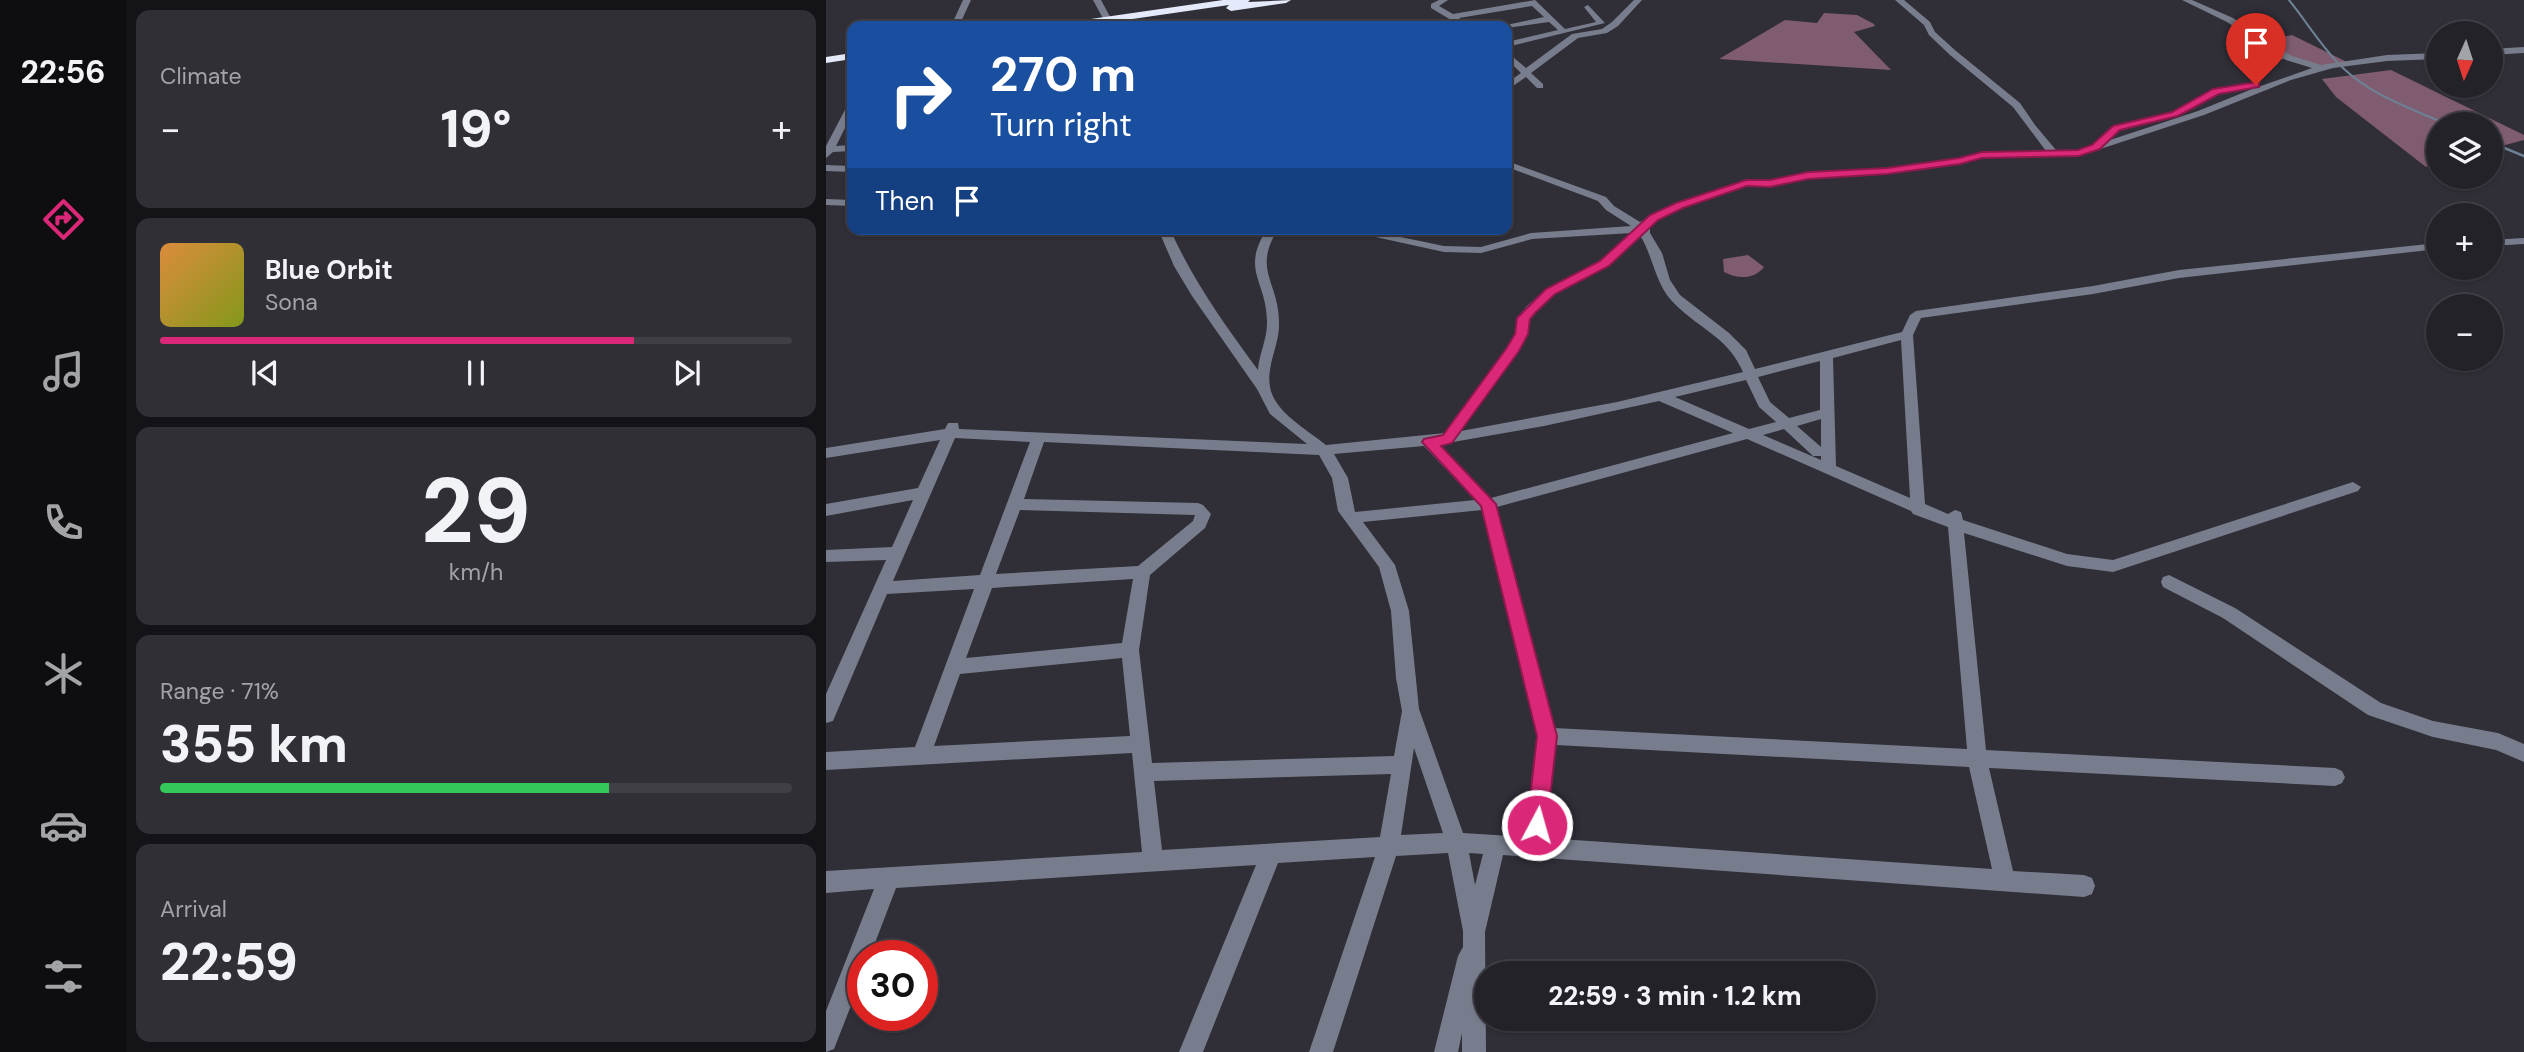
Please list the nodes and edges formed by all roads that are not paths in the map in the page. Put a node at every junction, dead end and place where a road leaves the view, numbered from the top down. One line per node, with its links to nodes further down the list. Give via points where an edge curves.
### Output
1 (967, 0): 13 (street)
2 (1097, 0): 14 (street)
3 (1245, 0): 15 (highway)
4 (1286, 0): 16 (highway)
5 (1444, 0): 11 (street, via 1434,6)
6 (1638, 0): 30 (street, via 1615,24 1604,31 1575,36)
7 (1899, 0): 36 (street, via 1953,53 2017,105)
8 (2186, 0): 29 (street, via 2230,20 2289,58)
9 (1532, 1): 11 (street); 12 (street)
10 (1588, 7): 19 (street, via 1601,23)
11 (1451, 16): 17 (street)
12 (1550, 19): 18 (street); 19 (street)
13 (957, 21)
14 (1107, 21)
15 (1131, 21)
16 (1137, 21)
17 (1458, 21)
18 (1512, 25)
19 (1564, 32): 20 (street)
20 (1512, 43)
21 (2524, 50): 22 (street)
22 (2503, 51)
23 (847, 57): 25 (highway)
24 (2426, 57): 29 (street, via 2352,61)
25 (826, 60)
26 (1512, 60): 30 (street)
27 (847, 63): 28 (highway)
28 (826, 66)
29 (2323, 68): 36 (street, via 2079,153)
30 (1525, 72): 31 (street); 32 (street)
31 (1512, 83)
32 (1540, 86)
33 (847, 125): 35 (street)
34 (847, 149): 35 (street)
35 (828, 152)
36 (2054, 154): 42 (street, via 1982,155 1887,171 1746,183 1679,205 1645,223)
37 (1512, 166): 42 (street, via 1602,199)
38 (826, 168): 39 (street)
39 (847, 169)
40 (826, 202): 41 (street)
41 (847, 203)
42 (1643, 229): 45 (street, via 1531,236 1481,250 1444,249); 51 (street, via 1676,298 1724,336 1741,353); 59 (street, via 1605,263 1551,291 1531,309 1523,318 1522,334 1512,351)
43 (1167, 235): 52 (street, via 1198,296)
44 (1269, 235): 52 (street, via 1259,260 1272,316)
45 (1374, 235)
46 (2524, 241): 47 (street)
47 (2503, 242)
48 (2426, 247): 49 (street, via 2179,274 1916,315)
49 (1907, 335): 50 (street); 70 (street)
50 (1826, 355): 51 (street); 54 (street)
51 (1751, 373): 53 (street); 55 (street, via 1759,397)
52 (1263, 388): 61 (street, via 1275,411)
53 (1657, 395): 57 (street); 59 (street, via 1590,413)
54 (1827, 413): 55 (street); 64 (street)
55 (1785, 425): 57 (street); 62 (street)
56 (951, 429): 58 (street); 63 (street); 66 (street)
57 (1749, 434): 64 (street); 68 (street)
58 (1039, 437): 61 (street); 67 (street)
59 (1447, 440): 60 (street)
60 (1429, 442): 61 (street); 68 (street)
61 (1323, 450): 71 (street, via 1340,478)
62 (1818, 452)
63 (826, 453)
64 (1829, 470): 70 (street)
65 (2353, 487): 72 (street, via 2113,566 2067,560)
66 (923, 493): 69 (street); 73 (street)
67 (1014, 504): 75 (street, via 1198,509 1203,514 1199,524); 76 (street)
68 (1488, 504): 71 (street); 83 (street)
69 (826, 510)
70 (1918, 510): 72 (street)
71 (1351, 518): 82 (street, via 1387,565 1400,611)
72 (1955, 519): 87 (street)
73 (897, 553): 74 (street); 78 (street)
74 (826, 555)
75 (1142, 572): 76 (street); 79 (street)
76 (985, 581): 78 (street); 80 (street)
77 (2169, 582): 85 (street, via 2229,613 2375,709)
78 (882, 588): 81 (street)
79 (1130, 650): 80 (street); 84 (street)
80 (954, 667): 86 (street)
81 (828, 706)
82 (1410, 709): 89 (street); 92 (street)
83 (1547, 736): 87 (street); 95 (street)
84 (1140, 744): 86 (street); 90 (street)
85 (2524, 752)
86 (921, 756): 88 (street)
87 (1977, 758): 91 (street); 99 (street)
88 (826, 761)
89 (1401, 765): 90 (street); 94 (street)
90 (1143, 772): 97 (street)
91 (2335, 777)
92 (1456, 842): 93 (street); 94 (street); 102 (street)
93 (1495, 845): 95 (street); 102 (street)
94 (1389, 847): 96 (street); 105 (street)
95 (1535, 848): 99 (street)
96 (1271, 854): 97 (street); 104 (street)
97 (1153, 862): 98 (street)
98 (889, 878): 100 (street); 103 (street)
99 (2005, 880): 101 (street)
100 (826, 882)
101 (2084, 886)
102 (1474, 935): 106 (street); 107 (street)
103 (826, 1041)
104 (1191, 1052)
105 (1321, 1052)
106 (1446, 1052)
107 (1474, 1052)

